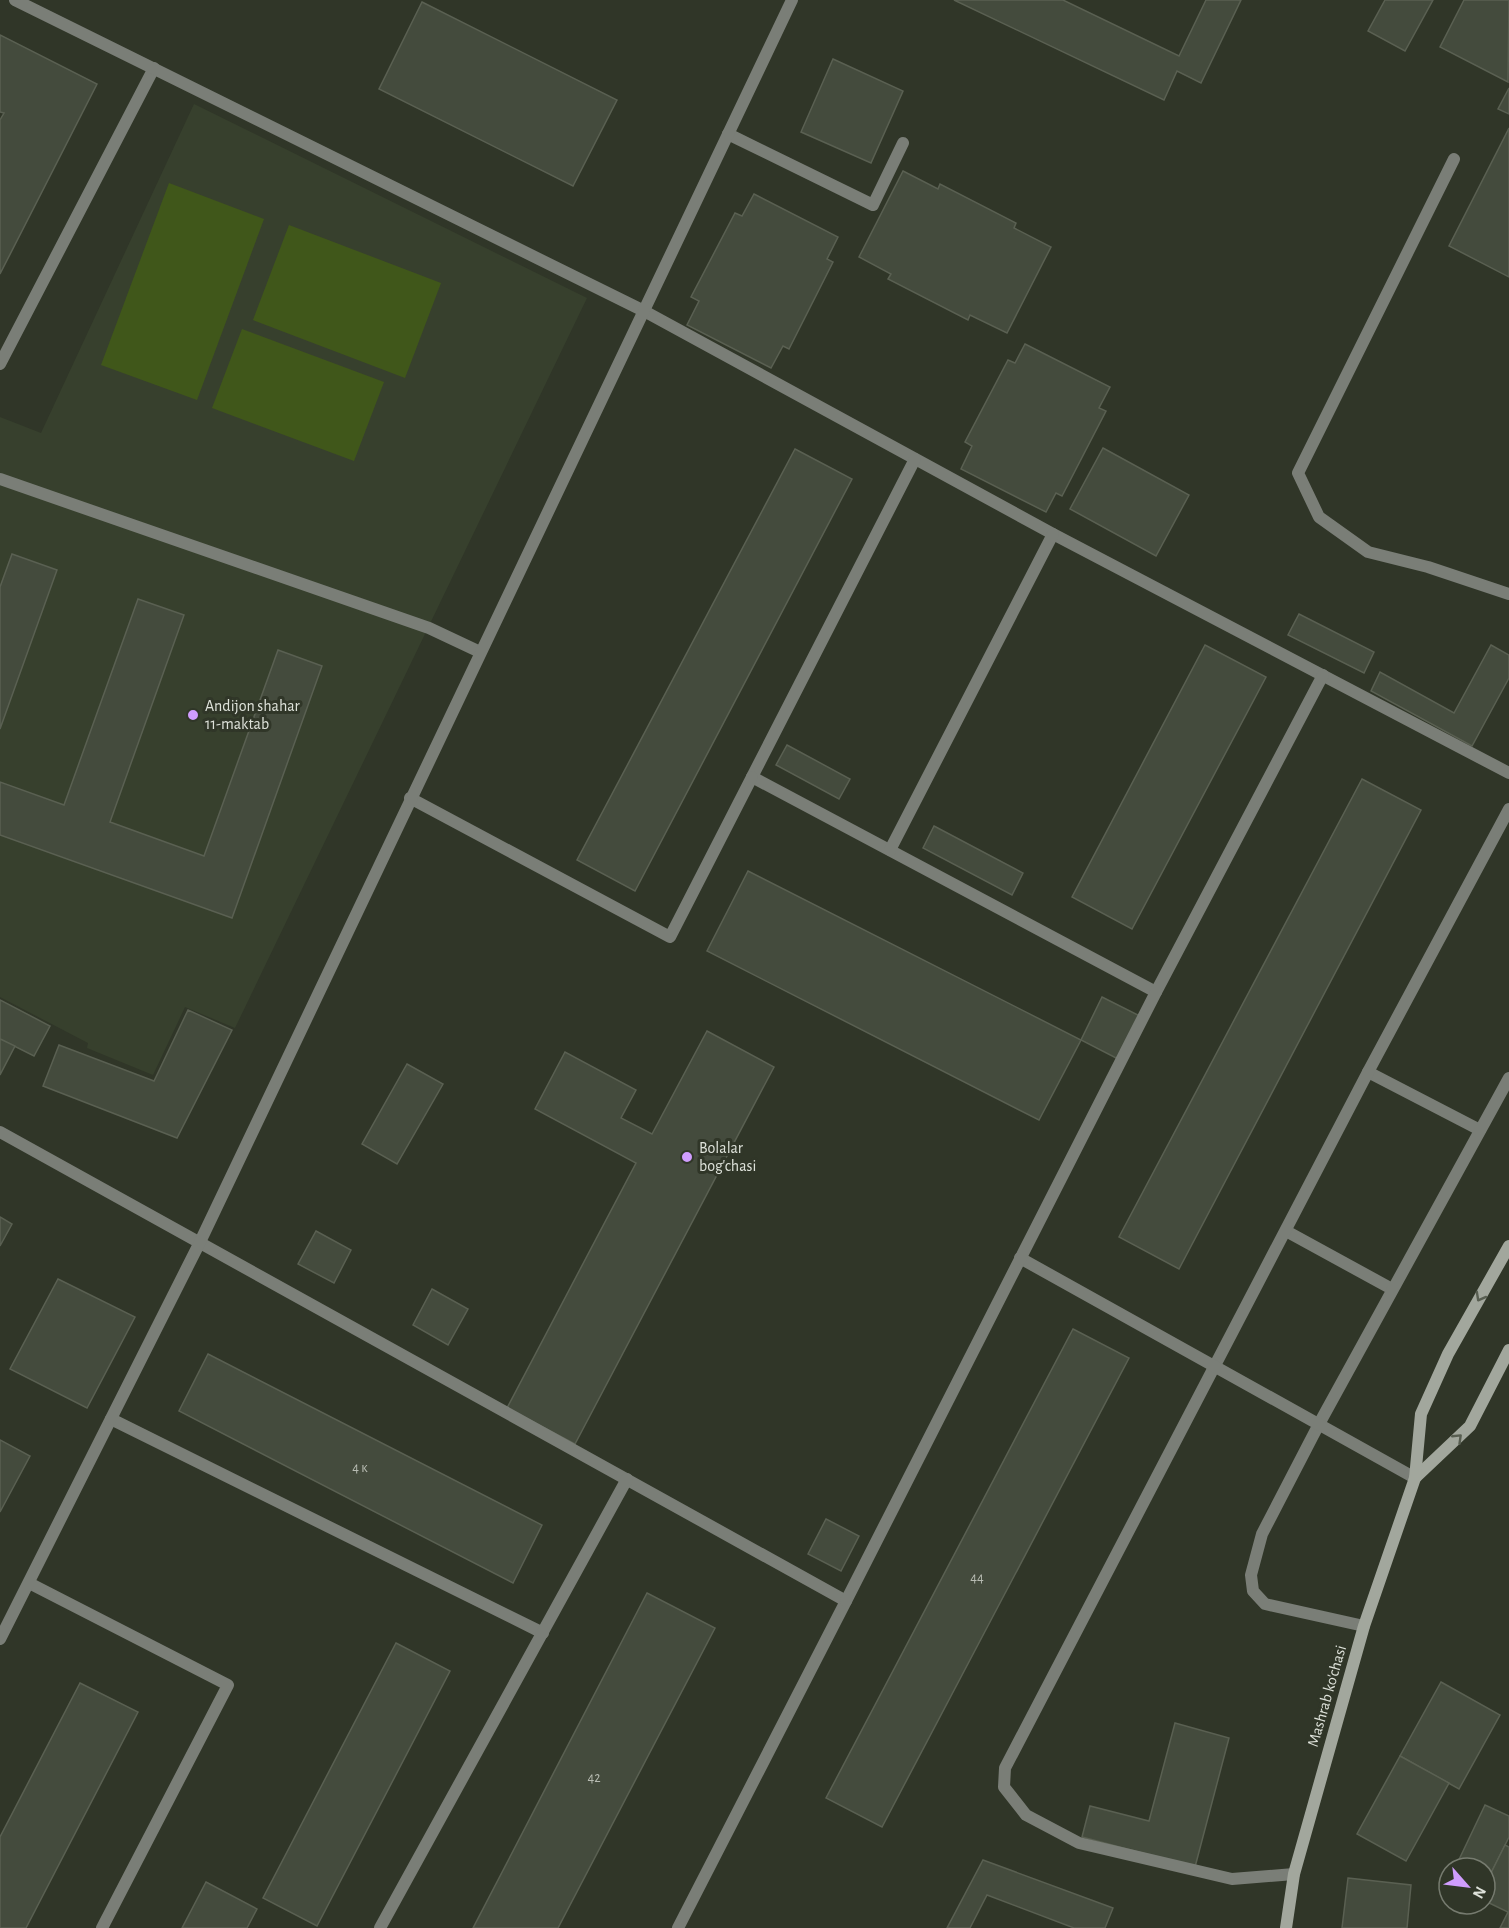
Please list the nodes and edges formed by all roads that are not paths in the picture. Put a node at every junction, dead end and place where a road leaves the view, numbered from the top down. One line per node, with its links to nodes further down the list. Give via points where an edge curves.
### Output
1 (15, 0): 3 (street)
2 (792, 0): 4 (street)
3 (154, 69): 7 (street); 8 (street)
4 (728, 134): 5 (street, via 873,206); 7 (street)
5 (903, 143)
6 (1454, 159): 12 (street, via 1298,473 1319,517 1368,552)
7 (644, 311): 9 (street); 13 (street)
8 (0, 364)
9 (915, 459): 11 (street); 16 (street)
10 (0, 480): 13 (street, via 429,628)
11 (1053, 534): 14 (street); 19 (street)
12 (1509, 594)
13 (480, 652): 17 (street)
14 (1323, 675): 15 (street); 20 (street)
15 (1509, 773)
16 (752, 777): 17 (street, via 670,937); 19 (street)
17 (410, 798): 26 (street)
18 (1509, 809): 21 (street)
19 (890, 850): 20 (street)
20 (1156, 992): 28 (street)
21 (1368, 1072): 23 (street); 25 (street)
22 (1509, 1078): 23 (street)
23 (1480, 1130): 29 (street)
24 (0, 1132): 26 (street)
25 (1286, 1231): 29 (street); 31 (street)
26 (200, 1242): 32 (street); 35 (street)
27 (1509, 1246): 34 (main road, Mashrab ko'chasi, one-way to 34, via 1448,1354 1421,1414)
28 (1020, 1258): 31 (street); 37 (street)
29 (1392, 1289): 33 (street)
30 (1509, 1350): 34 (main road, Mashrab ko'chasi, one-way to 30, via 1470,1426)
31 (1214, 1366): 33 (street); 41 (street, via 1005,1768 1004,1787 1026,1815 1079,1843 1232,1879)
32 (111, 1419): 36 (street); 39 (street)
33 (1319, 1424): 34 (street); 38 (street, via 1262,1534 1251,1575 1253,1591 1265,1604)
34 (1415, 1478): 38 (main road, Mashrab ko'chasi)
35 (627, 1479): 37 (street); 39 (street)
36 (28, 1583): 40 (street); 42 (street, via 228,1685)
37 (846, 1601): 44 (street)
38 (1364, 1626): 41 (main road, Mashrab ko'chasi)
39 (543, 1633): 43 (street)
40 (0, 1639)
41 (1293, 1874): 45 (main road, Mashrab ko'chasi)
42 (102, 1928)
43 (380, 1928)
44 (678, 1928)
45 (1287, 1928)

